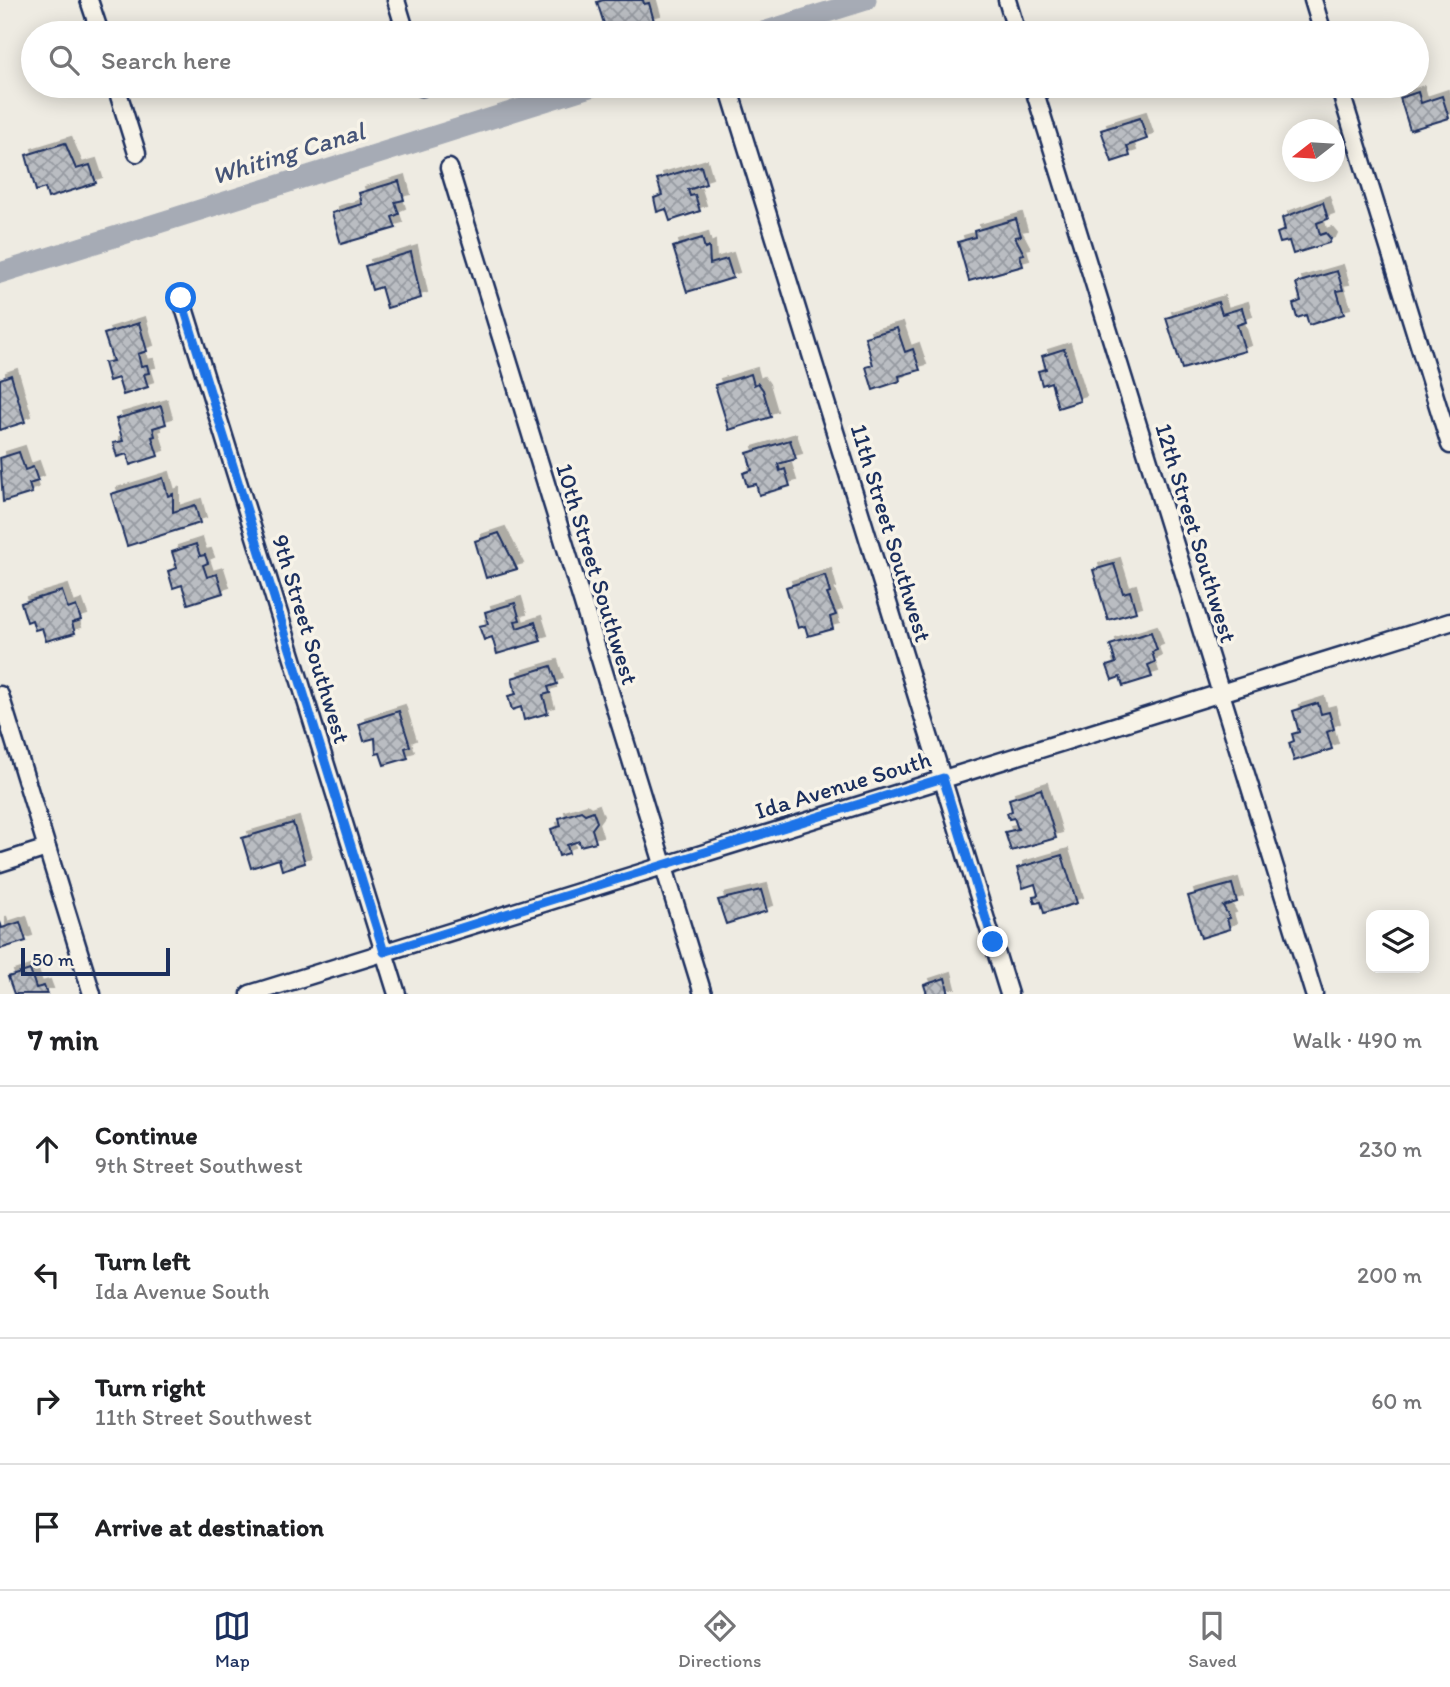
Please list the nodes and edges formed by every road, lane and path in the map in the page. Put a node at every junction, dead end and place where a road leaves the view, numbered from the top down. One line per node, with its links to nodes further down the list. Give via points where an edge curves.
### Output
1 (89, 0): 5 (street)
2 (396, 0): 6 (street)
3 (1007, 0): 7 (street)
4 (1312, 0): 8 (street)
5 (96, 21)
6 (402, 21)
7 (1013, 21)
8 (1319, 21)
9 (120, 98): 13 (street)
10 (732, 98): 20 (street, 11th Street Southwest)
11 (1037, 98): 18 (street, 12th Street Southwest)
12 (1343, 98): 16 (street)
13 (137, 153)
14 (449, 168): 23 (street, 10th Street Southwest)
15 (181, 298): 24 (street, 9th Street Southwest)
16 (1450, 445)
17 (1450, 622): 18 (street, Ida Avenue South)
18 (1221, 692): 20 (street, Ida Avenue South); 30 (street, 12th Street Southwest)
19 (0, 695): 21 (street)
20 (943, 778): 23 (street, Ida Avenue South); 29 (street, 11th Street Southwest)
21 (47, 848): 22 (street); 25 (street)
22 (0, 863)
23 (663, 865): 24 (street, Ida Avenue South); 28 (street, 10th Street Southwest)
24 (384, 952): 26 (street, Ida Avenue South); 27 (street, 9th Street Southwest)
25 (92, 994)
26 (250, 994)
27 (397, 994)
28 (704, 994)
29 (1009, 994)
30 (1314, 994)

